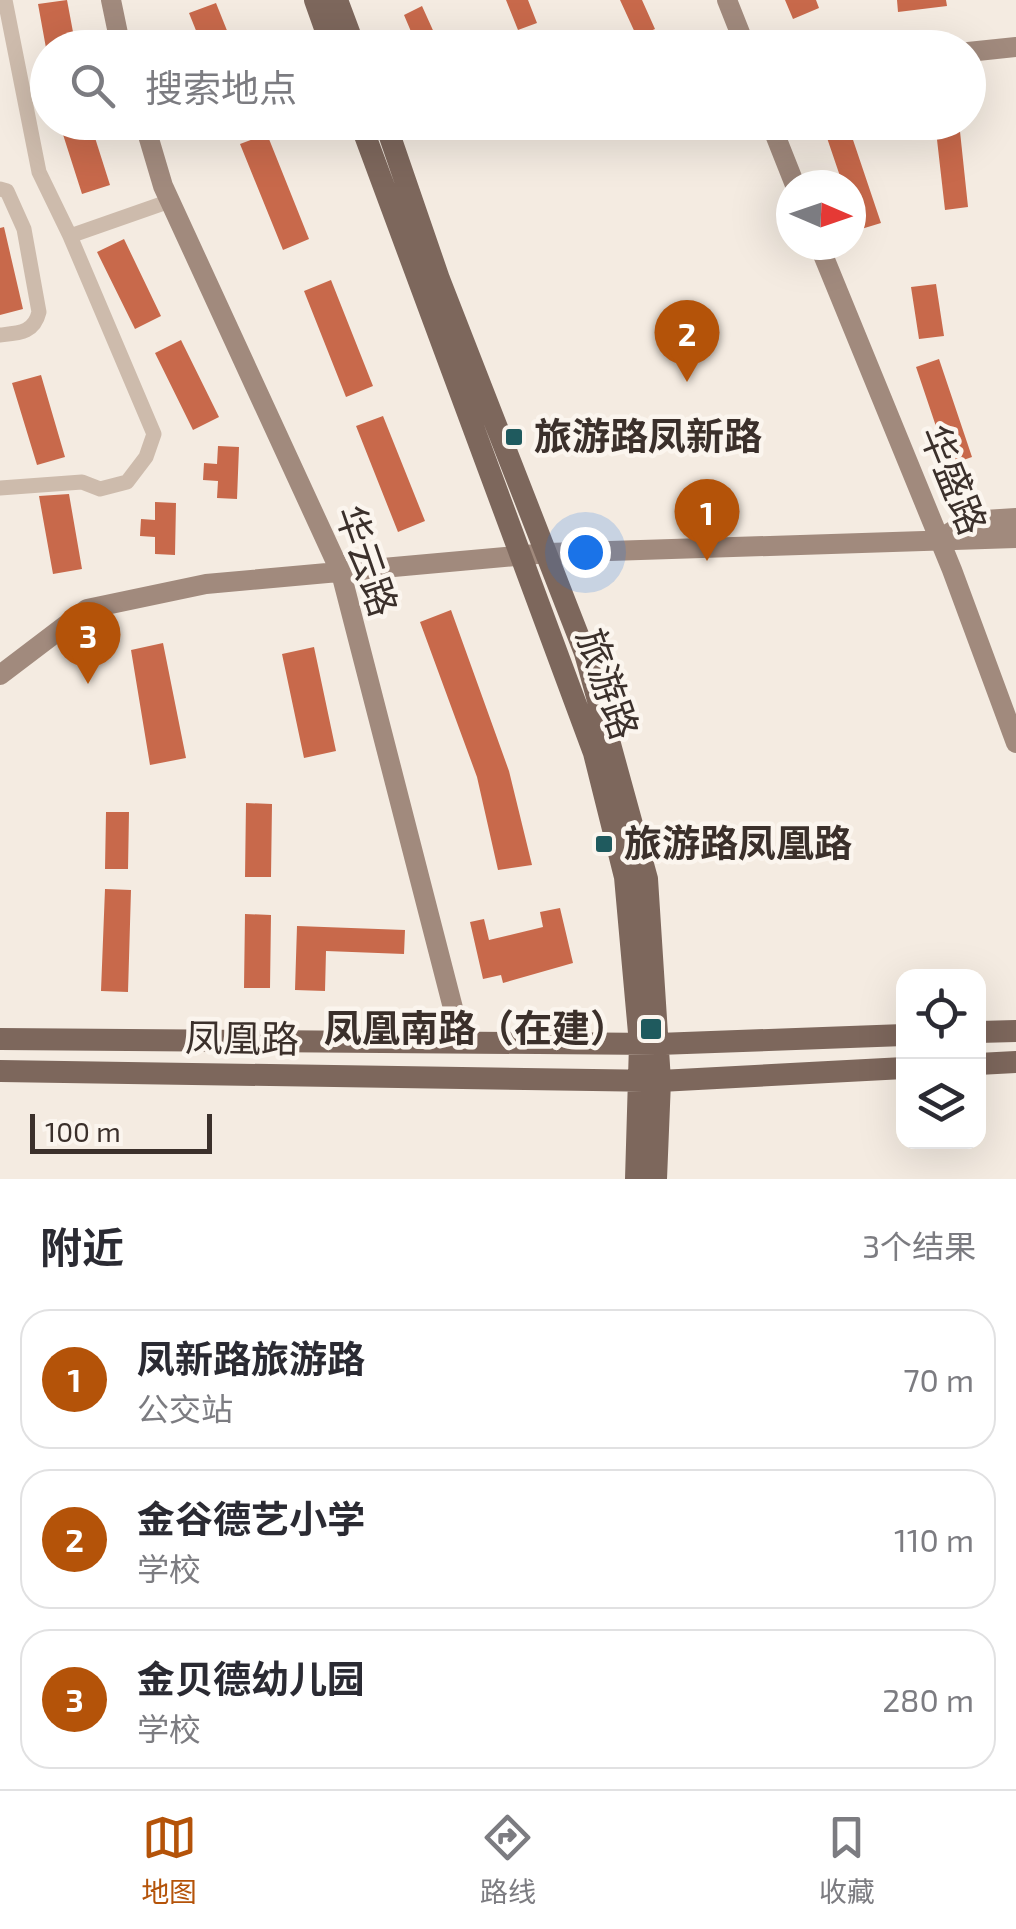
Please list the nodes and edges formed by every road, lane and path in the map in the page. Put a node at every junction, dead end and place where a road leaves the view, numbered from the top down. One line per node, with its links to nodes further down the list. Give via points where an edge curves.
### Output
1 (5, 0): 12 (street)
2 (111, 0): 6 (street)
3 (314, 0): 7 (main road)
4 (337, 0): 8 (main road)
5 (727, 0): 9 (street)
6 (117, 30)
7 (325, 30)
8 (349, 30)
9 (739, 30)
10 (1016, 47): 11 (street)
11 (986, 50)
12 (30, 126)
13 (33, 140): 21 (street, via 39,172)
14 (150, 140): 20 (street, 华云路)
15 (368, 140): 29 (main road, 旅游路)
16 (392, 140): 28 (main road, 旅游路, via 439,279)
17 (777, 140): 18 (street)
18 (789, 170)
19 (0, 189): 23 (street, via 24,229 39,312 25,333)
20 (170, 201): 21 (street); 30 (street, 华云路)
21 (70, 236): 24 (street, via 154,434 128,482 100,489 82,482)
22 (825, 260): 27 (street, 华盛路)
23 (0, 335)
24 (0, 488)
25 (1016, 518): 27 (street, via 968,521)
26 (1016, 538): 27 (street)
27 (939, 539): 28 (street); 32 (street, 华盛路)
28 (548, 553): 29 (street); 38 (main road, 旅游路, via 590,668 647,880)
29 (522, 557): 30 (street); 38 (main road, 旅游路, via 594,753 621,859)
30 (341, 573): 31 (street, via 206,584 87,609); 37 (street, 华云路)
31 (0, 675)
32 (1016, 743)
33 (1016, 1030): 34 (main road)
34 (986, 1032)
35 (896, 1035): 38 (main road, 凤凰路)
36 (0, 1040): 37 (main road, 凤凰路)
37 (462, 1043): 38 (main road, 凤凰路)
38 (649, 1044): 43 (main road, 旅游路)
39 (1016, 1062): 40 (main road)
40 (986, 1064)
41 (896, 1068): 43 (main road, 凤凰路)
42 (0, 1071): 43 (main road, 凤凰路)
43 (649, 1080): 44 (main road, 旅游路); 45 (main road, 旅游路)
44 (636, 1179)
45 (656, 1179)

